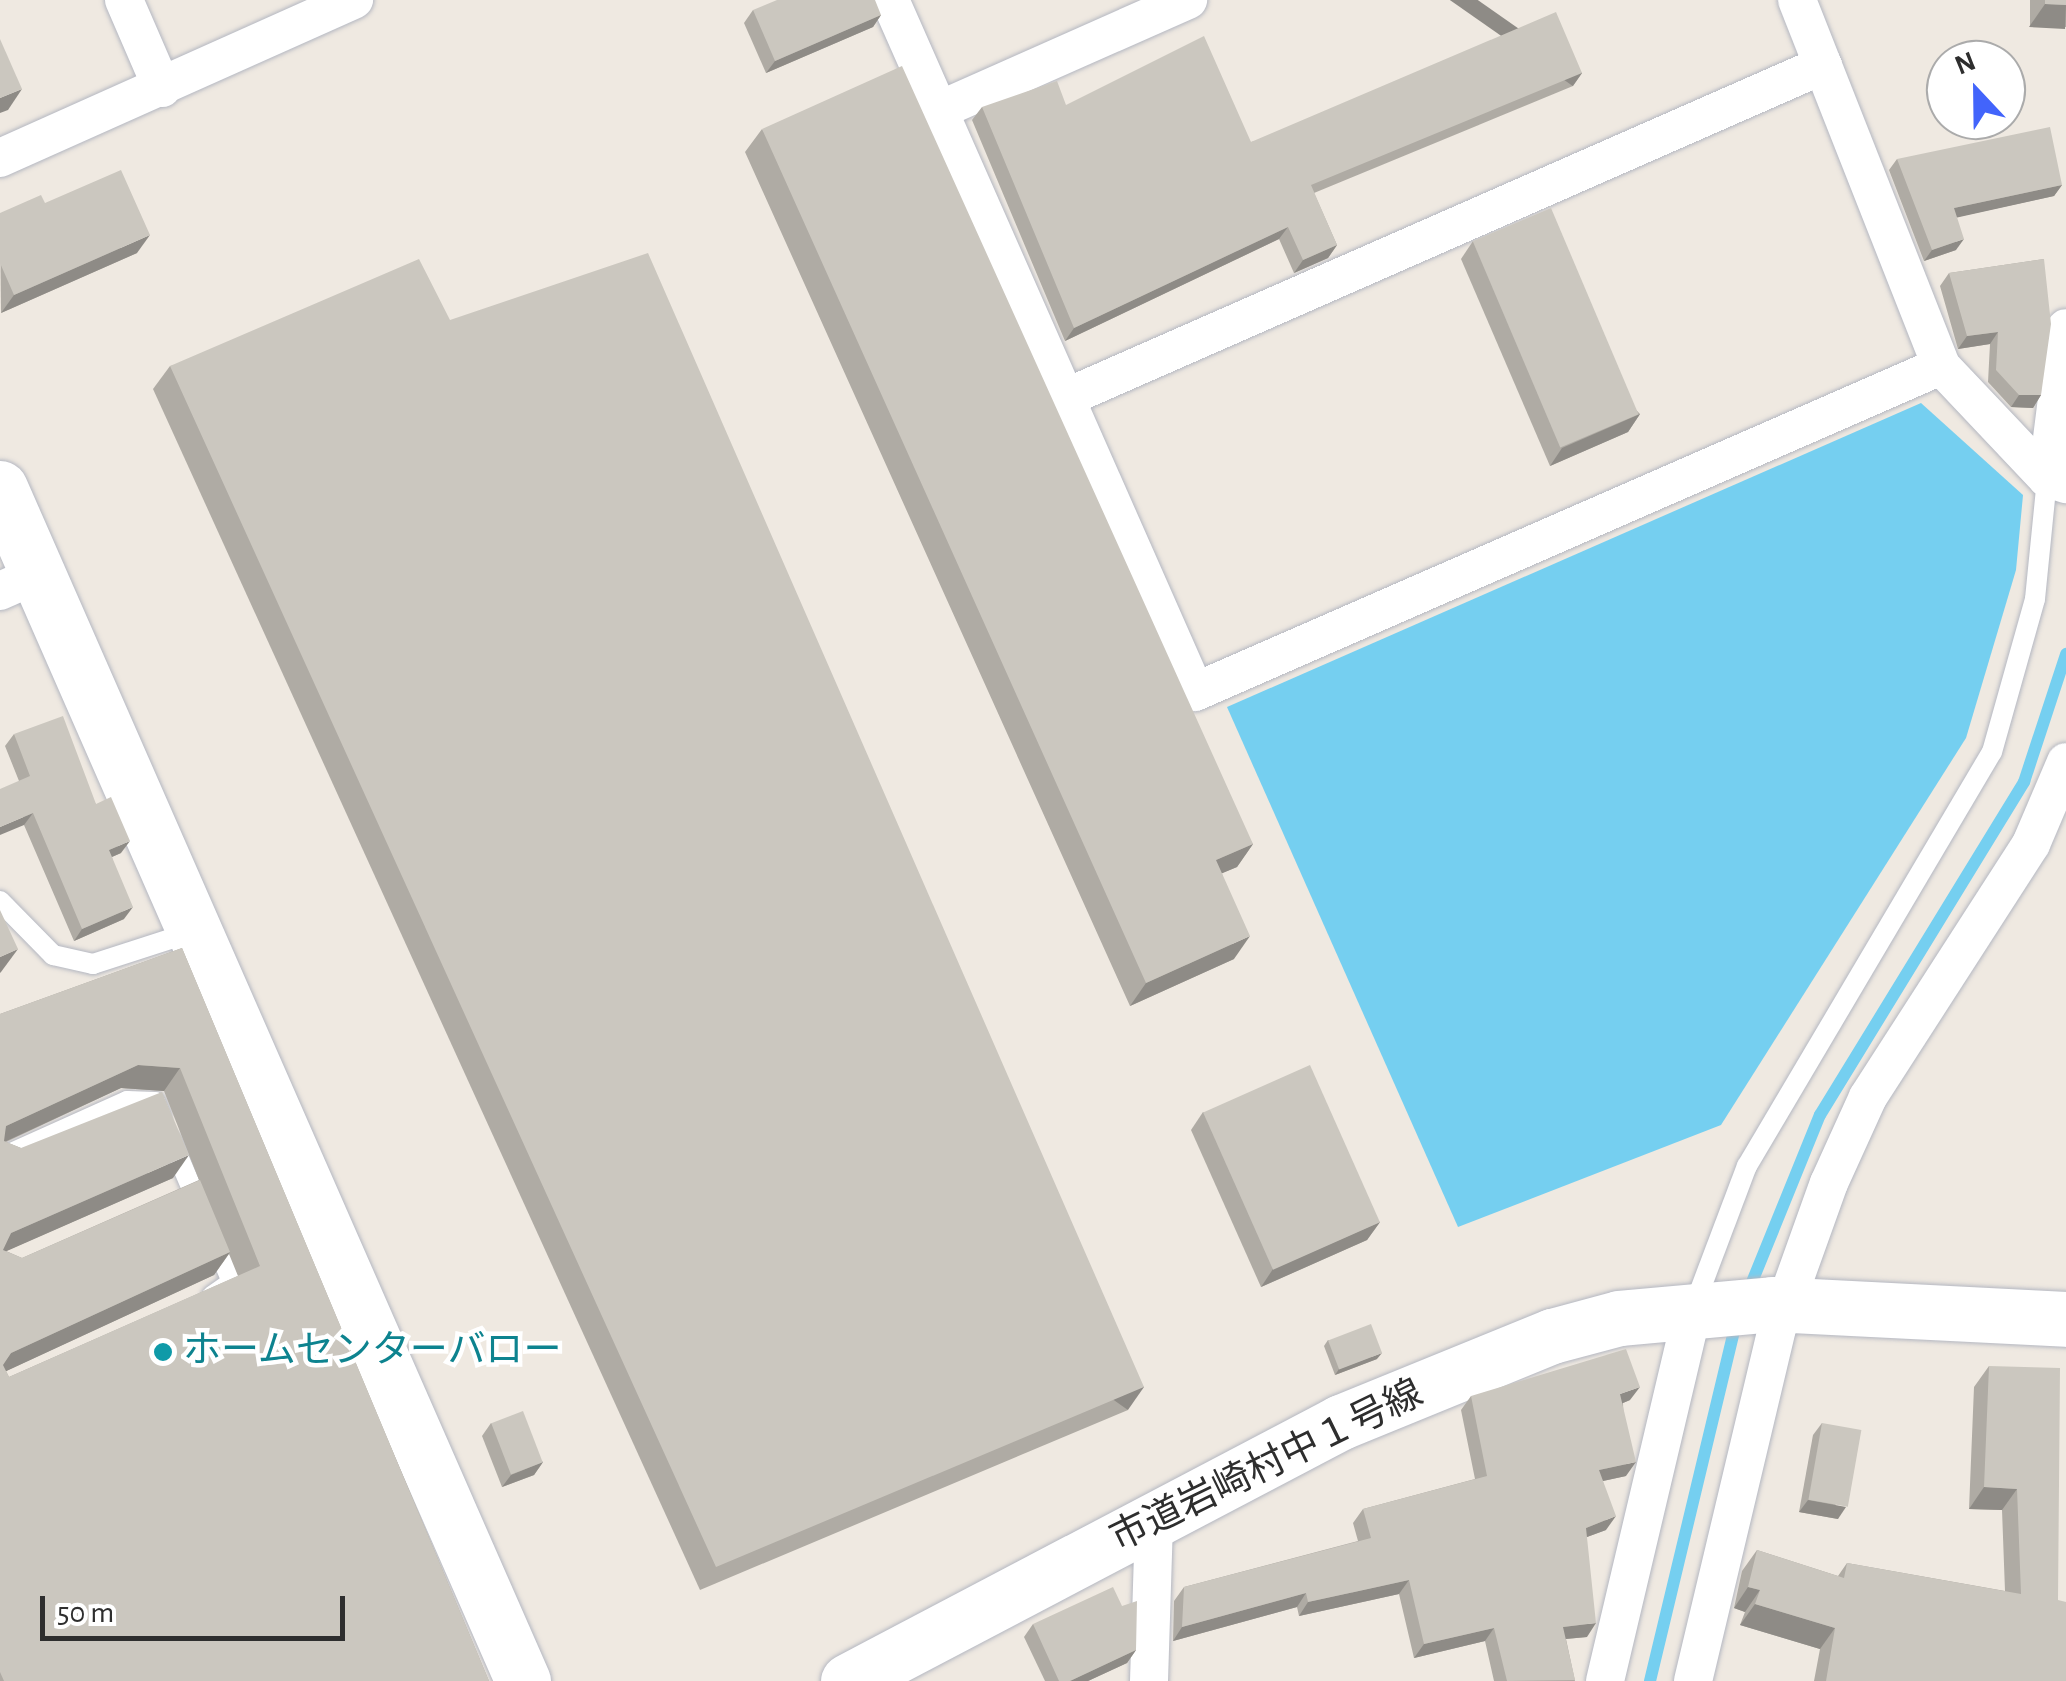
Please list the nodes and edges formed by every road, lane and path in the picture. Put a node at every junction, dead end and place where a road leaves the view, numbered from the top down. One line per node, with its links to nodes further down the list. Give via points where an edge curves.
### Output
1 (124, 0): 7 (street)
2 (354, 0): 7 (street)
3 (890, 0): 8 (street)
4 (1188, 0): 8 (street)
5 (1797, 0): 6 (street)
6 (1823, 65): 11 (street); 12 (street)
7 (162, 88): 9 (street)
8 (935, 112): 12 (street)
9 (0, 158)
10 (2066, 328): 13 (street)
11 (1941, 366): 12 (street, via 1195,692); 13 (street)
12 (1063, 400)
13 (2056, 481): 22 (lane, via 2035,599 1992,752 1747,1166)
14 (0, 488): 15 (street)
15 (19, 582): 18 (street)
16 (2066, 762): 20 (street, via 2031,844 1868,1097)
17 (0, 901): 18 (lane, via 53,955 93,964)
18 (194, 931): 26 (street)
19 (1, 1155): 21 (lane, via 142,1098 155,1102 182,1189 232,1282)
20 (1779, 1304): 22 (street, 市道岩崎村中１号線); 23 (street, 市道岩崎村中１号線); 29 (street)
21 (190, 1306)
22 (1693, 1308): 24 (street, 市道岩崎村中１号線, via 1552,1336 1341,1422); 28 (street)
23 (2066, 1319)
24 (1154, 1520): 25 (street, 市道岩崎村中１号線); 27 (street)
25 (852, 1680)
26 (523, 1681)
27 (1149, 1681)
28 (1605, 1681)
29 (1693, 1681)

